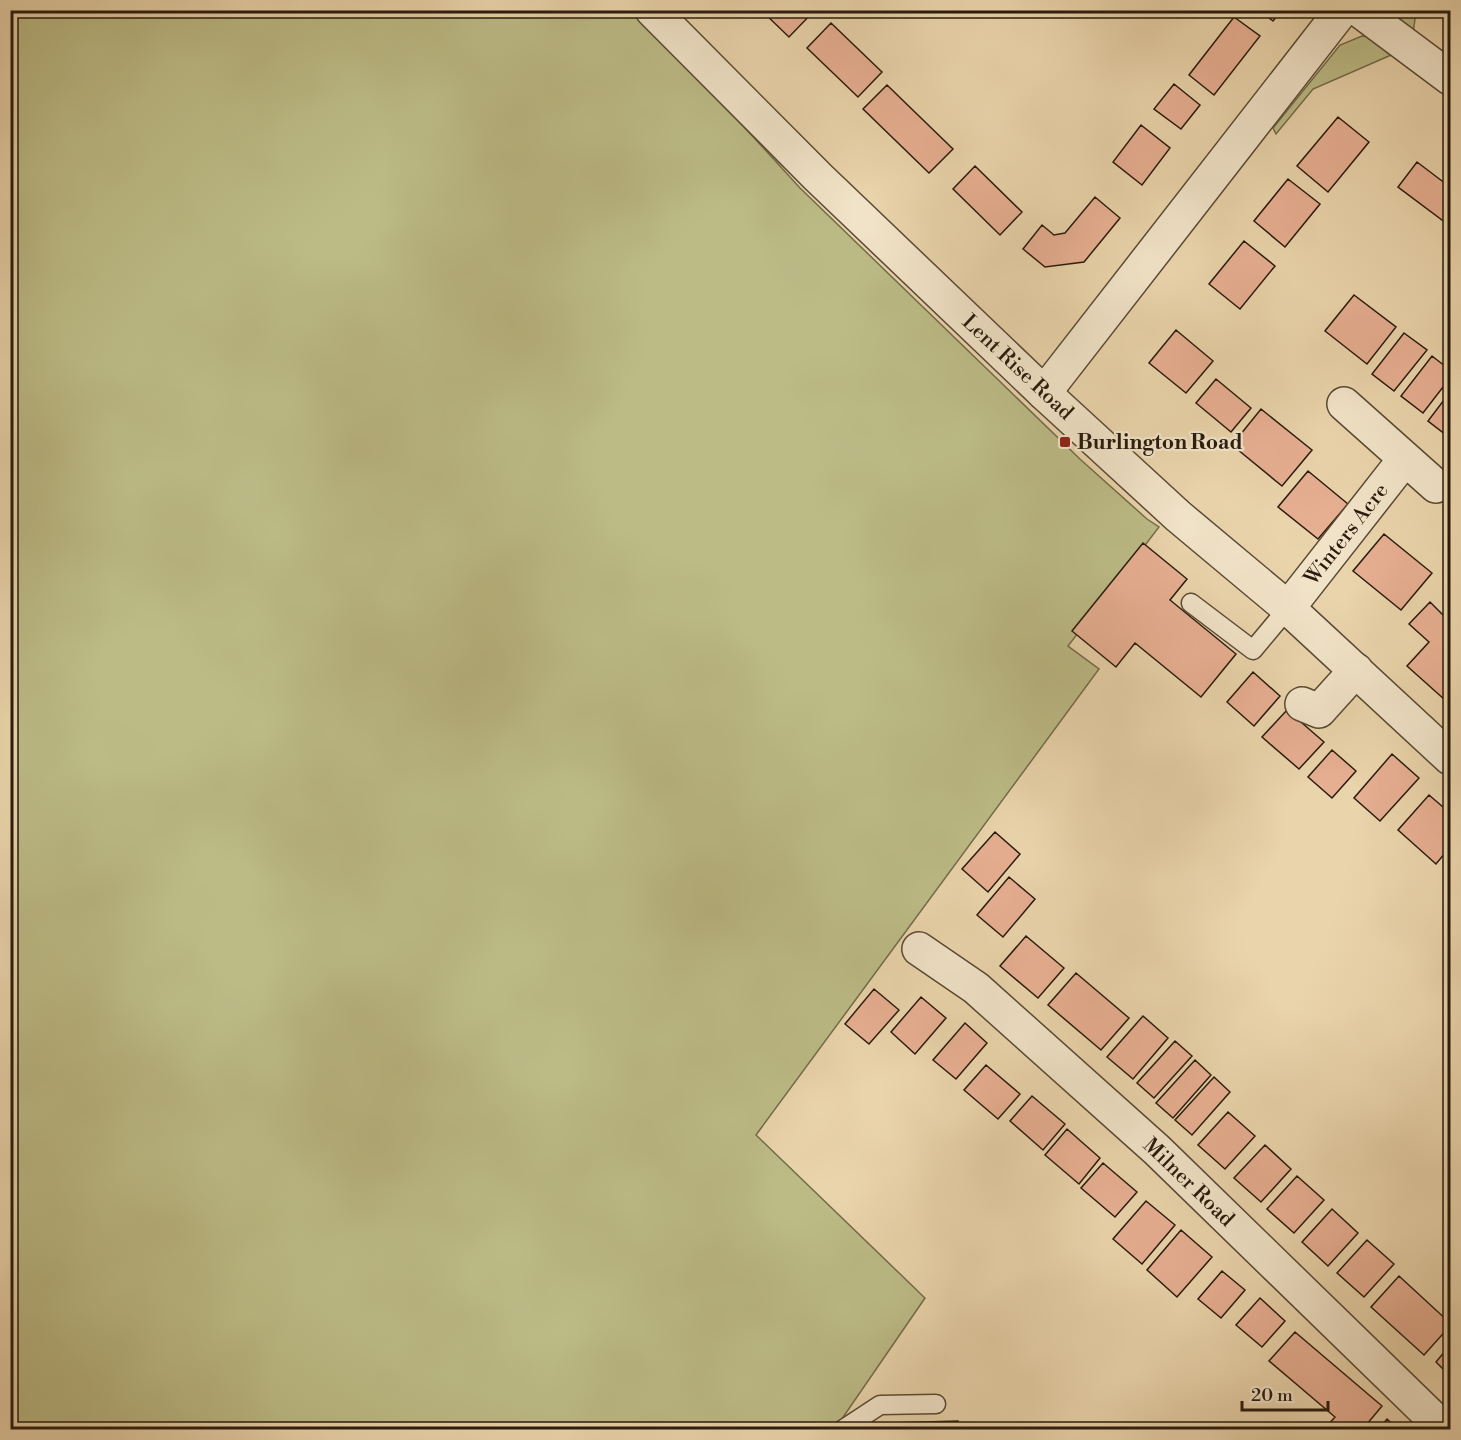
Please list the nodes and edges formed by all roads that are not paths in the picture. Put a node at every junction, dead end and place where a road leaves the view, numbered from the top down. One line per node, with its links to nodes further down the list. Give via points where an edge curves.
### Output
1 (1342, 10): 5 (street)
2 (1359, 10): 4 (street)
3 (657, 12): 5 (street, Lent Rise Road, via 818,177)
4 (1450, 78)
5 (1044, 393): 10 (street, Lent Rise Road, via 1178,516)
6 (1344, 404): 7 (street)
7 (1404, 460): 8 (street); 10 (street, Winters Acre)
8 (1436, 486)
9 (1191, 603): 10 (lane, via 1252,650)
10 (1288, 608): 11 (street, Lent Rise Road)
11 (1356, 670): 12 (street); 13 (street, Lent Rise Road)
12 (1315, 713)
13 (1450, 758)
14 (920, 950): 17 (street, Milner Road, via 976,988 1157,1150)
15 (936, 1404): 16 (lane, via 880,1405)
16 (842, 1430)
17 (1445, 1430)

